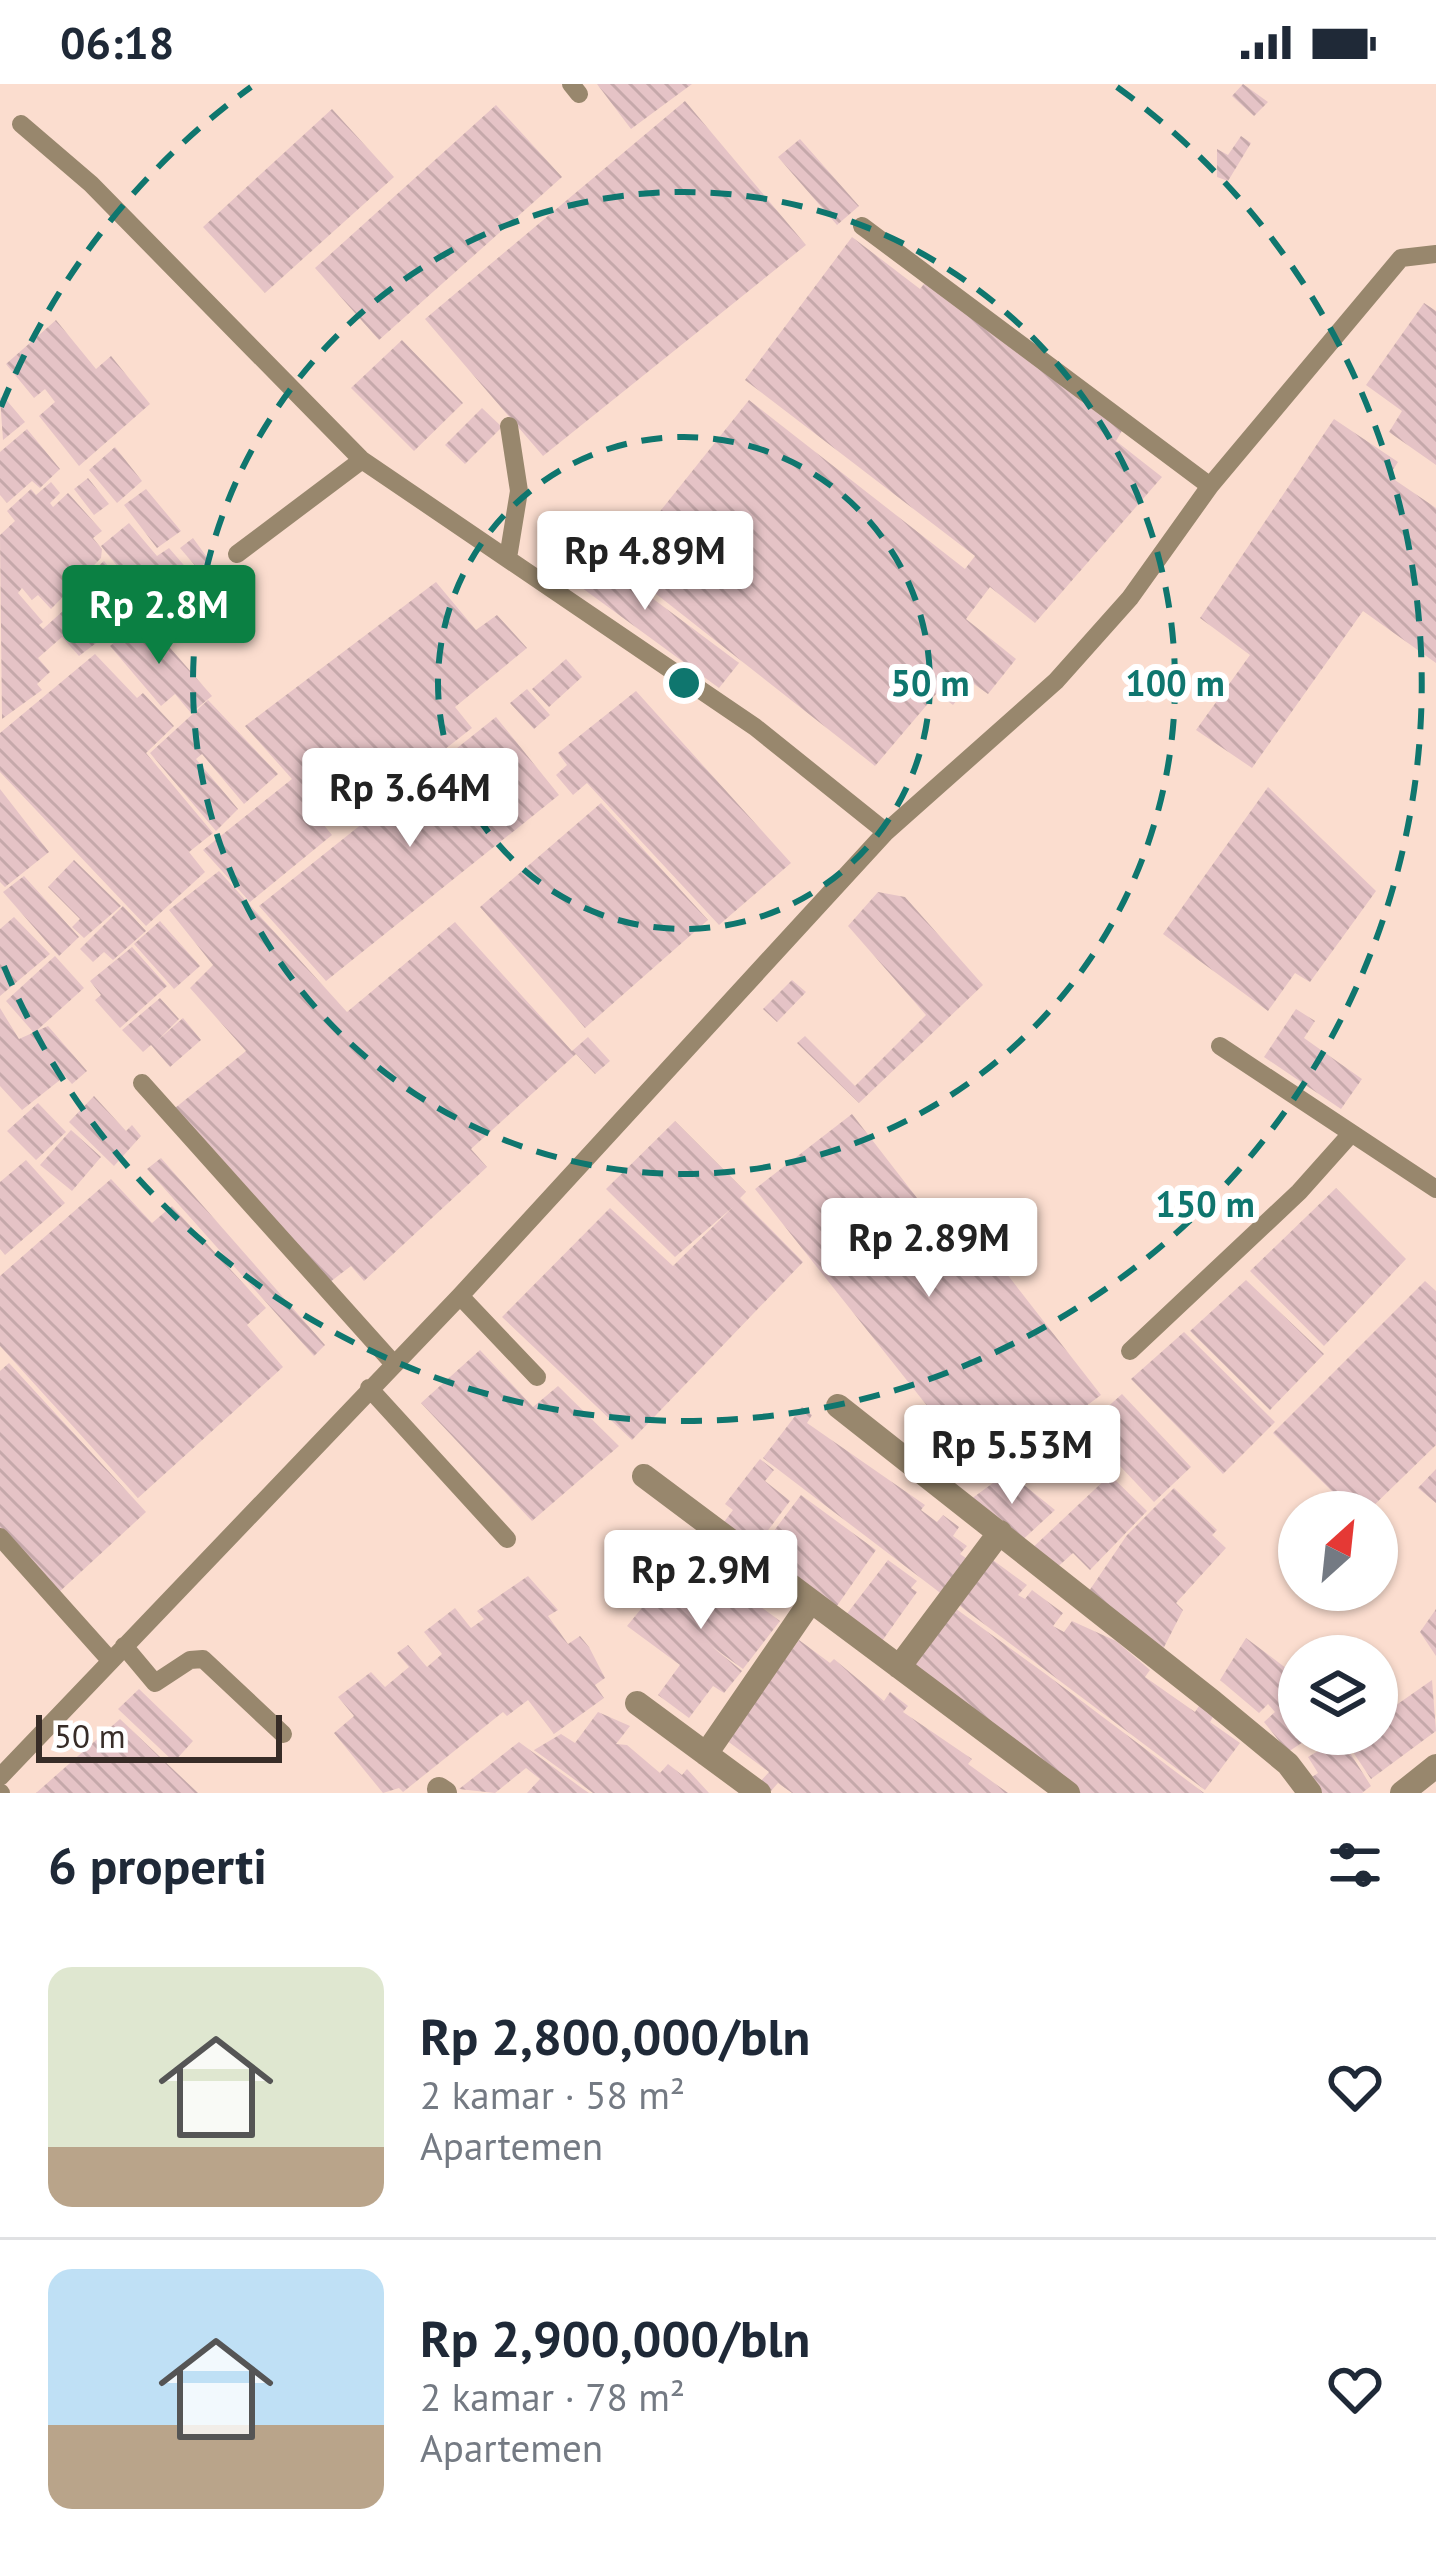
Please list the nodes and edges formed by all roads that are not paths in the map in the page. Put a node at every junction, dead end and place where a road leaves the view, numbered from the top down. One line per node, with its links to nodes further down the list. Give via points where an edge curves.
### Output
1 (21, 124): 5 (lane, via 91,184)
2 (862, 226): 6 (lane)
3 (1436, 254): 6 (lane, via 1401,258)
4 (509, 426): 8 (lane, via 519,491)
5 (362, 460): 7 (lane); 8 (lane)
6 (1210, 486): 9 (lane, via 1130,598 1056,680)
7 (237, 554)
8 (508, 558): 9 (lane, via 755,728)
9 (886, 832): 14 (lane)
10 (1220, 1046): 12 (lane)
11 (142, 1083): 16 (lane)
12 (1349, 1136): 13 (lane); 15 (lane)
13 (1436, 1189)
14 (460, 1296): 16 (lane); 17 (lane)
15 (1130, 1351)
16 (393, 1363): 18 (lane)
17 (537, 1377)
18 (369, 1388): 23 (lane); 25 (lane)
19 (838, 1406): 21 (street)
20 (644, 1476): 24 (street)
21 (1000, 1532): 26 (street); 34 (street, via 1288,1764)
22 (0, 1537): 25 (lane)
23 (507, 1539)
24 (811, 1601): 26 (street); 29 (street)
25 (117, 1653): 28 (lane, via 155,1682 196,1658 208,1662); 31 (lane)
26 (899, 1666): 33 (street)
27 (637, 1703): 29 (street)
28 (283, 1734)
29 (706, 1754): 32 (street)
30 (1436, 1766): 35 (street)
31 (0, 1777)
32 (759, 1793)
33 (1068, 1793)
34 (1310, 1793)
35 (1402, 1793)

